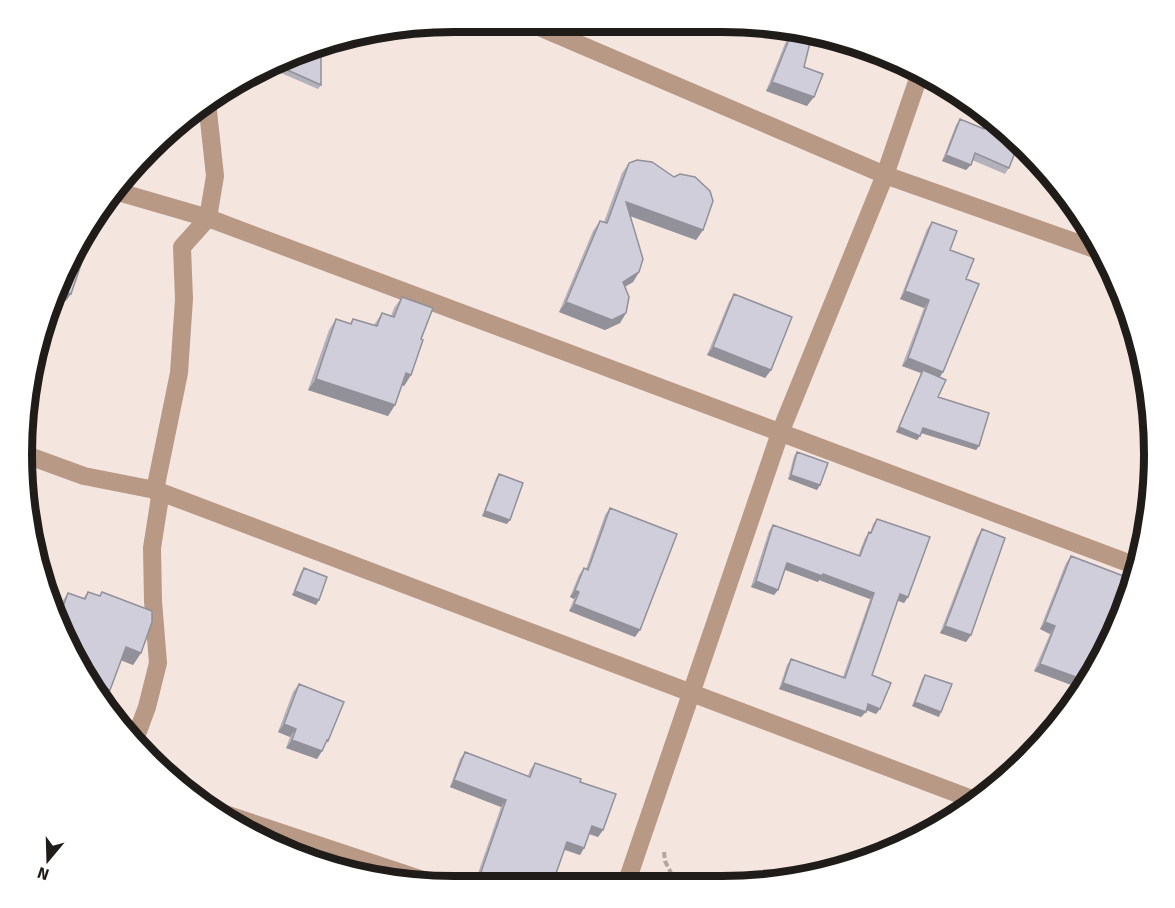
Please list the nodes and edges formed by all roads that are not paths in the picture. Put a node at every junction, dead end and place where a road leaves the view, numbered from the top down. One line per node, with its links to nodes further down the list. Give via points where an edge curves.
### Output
1 (551, 32): 4 (street)
2 (918, 80): 4 (street)
3 (208, 111): 6 (street, via 215,177)
4 (885, 175): 7 (street); 8 (street)
5 (122, 193): 6 (street)
6 (208, 218): 8 (street); 10 (street, via 182,247 184,299 179,373)
7 (1089, 247)
8 (780, 433): 11 (street); 12 (street)
9 (32, 457): 10 (street, via 84,476)
10 (155, 490): 12 (street); 13 (street, via 160,496 152,548 158,663)
11 (1129, 563)
12 (691, 693): 14 (street); 17 (street)
13 (137, 734)
14 (967, 797)
15 (243, 820): 16 (street)
16 (404, 874)
17 (629, 876)

